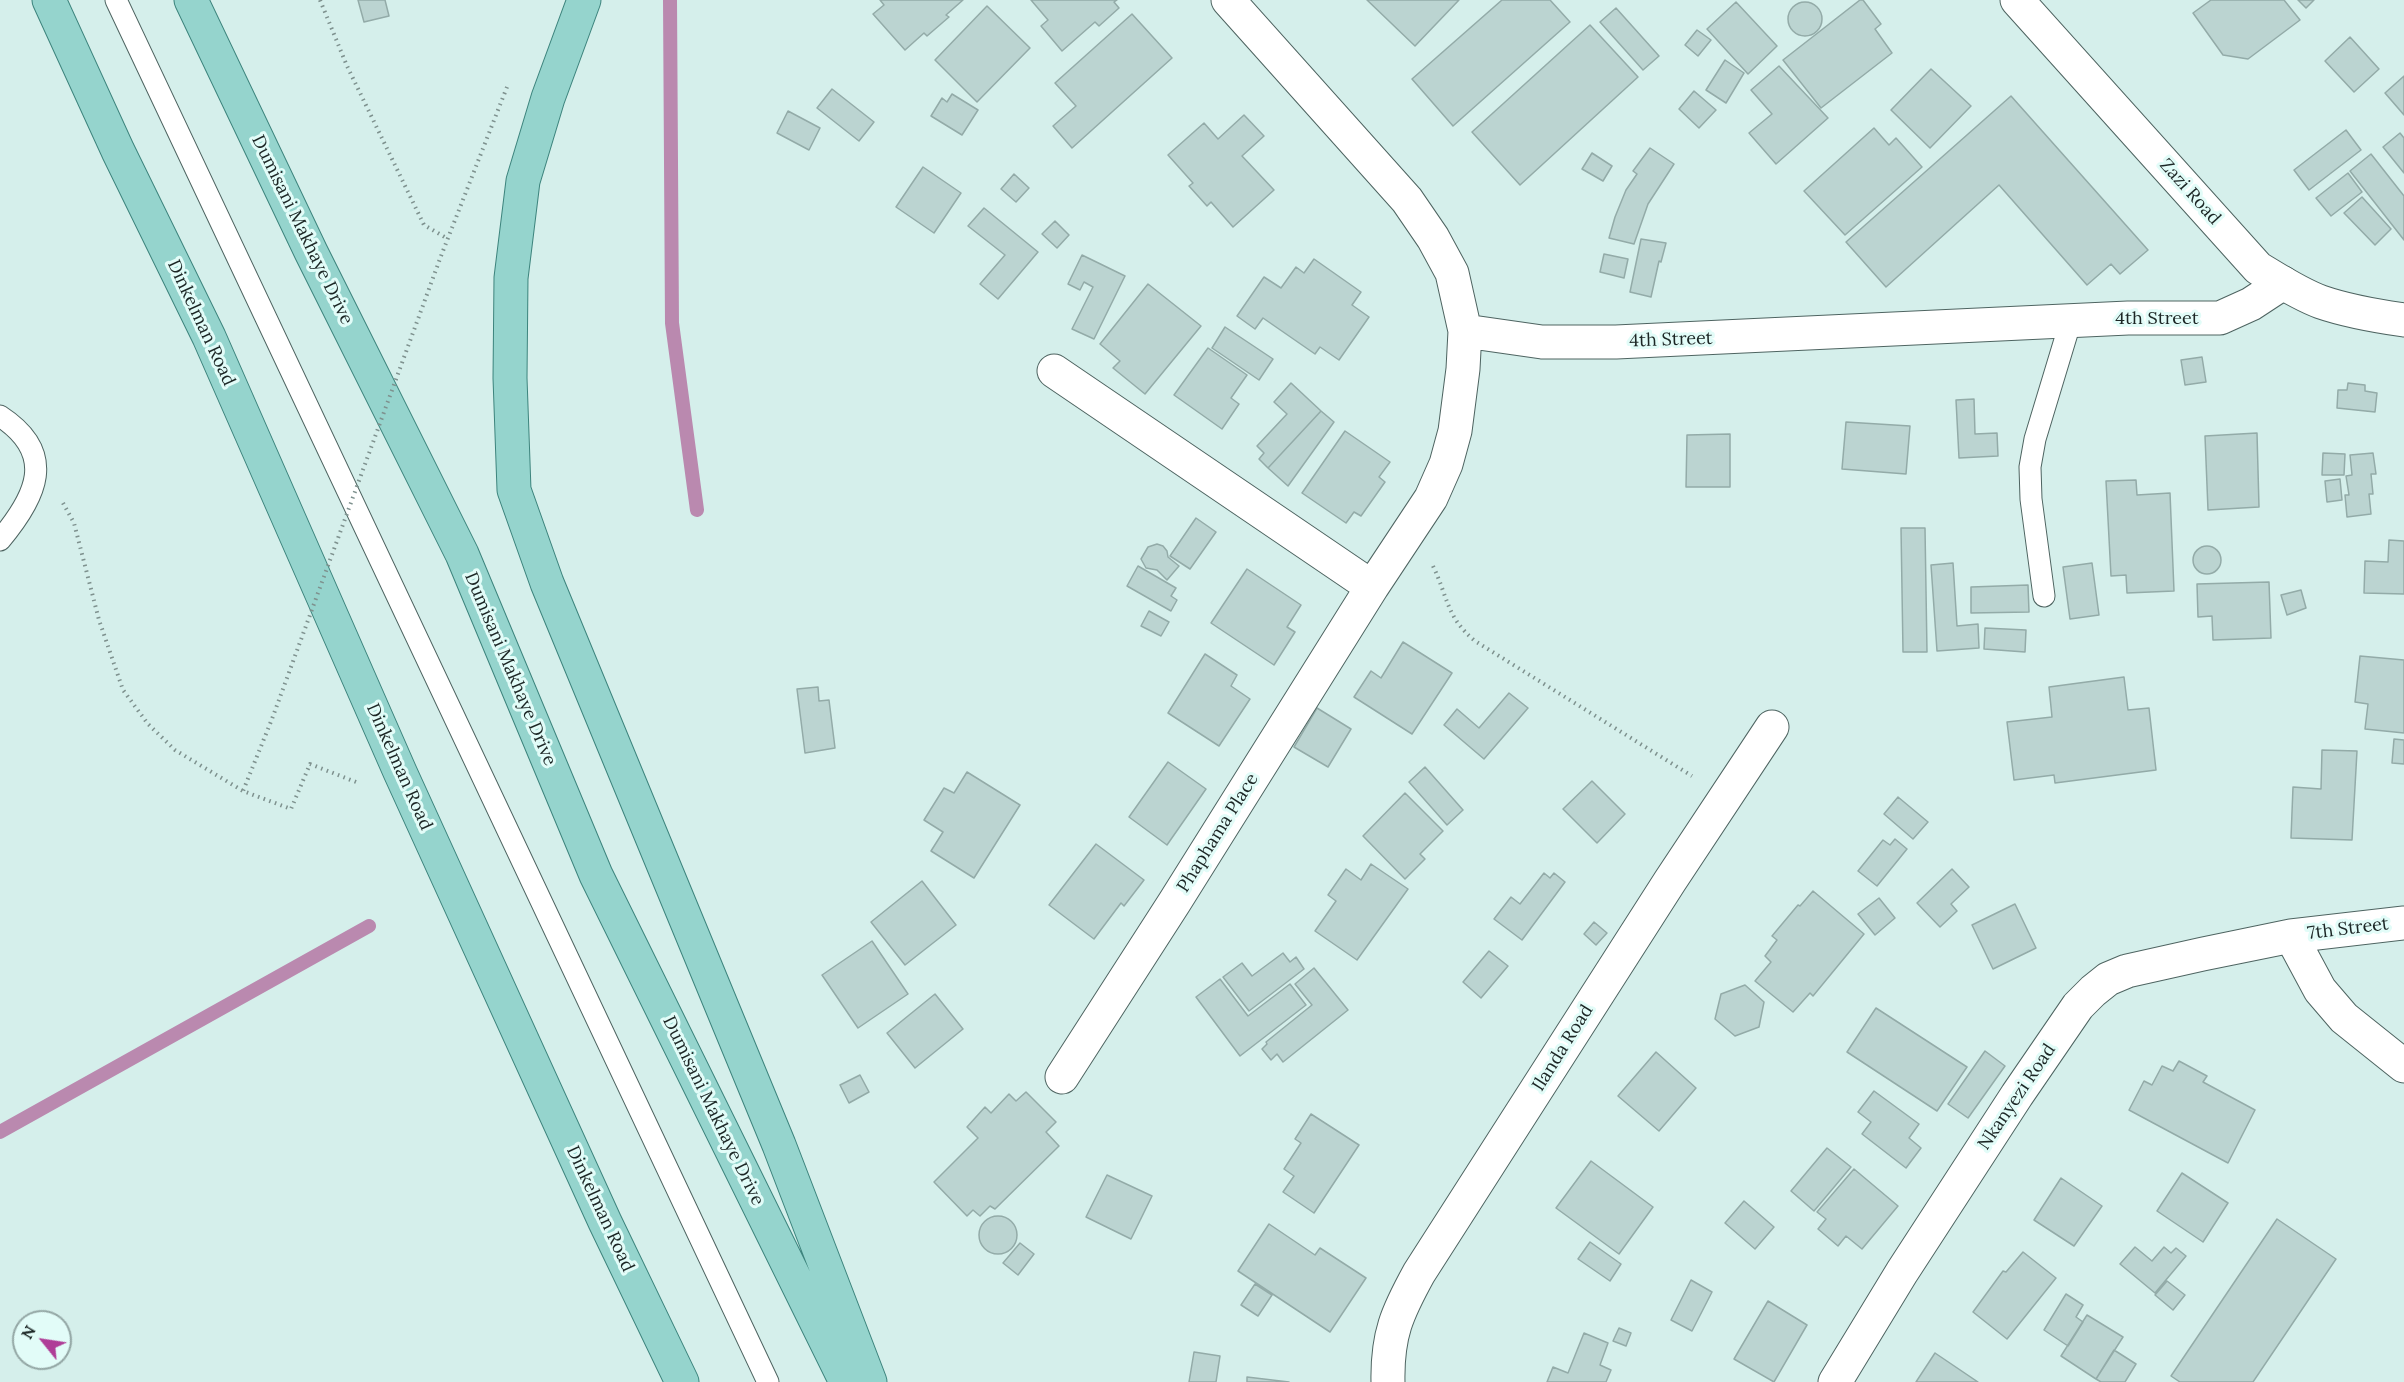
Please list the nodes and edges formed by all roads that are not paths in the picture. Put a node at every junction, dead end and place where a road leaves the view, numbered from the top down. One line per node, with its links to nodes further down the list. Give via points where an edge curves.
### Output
1 (29, 0): 8 (main road)
2 (48, 0): 8 (main road)
3 (116, 0): 24 (lane)
4 (191, 0): 25 (main road, Dumisani Makhaye Drive, via 462,554 596,875)
5 (584, 0): 26 (main road, via 523,181 511,278 514,490 547,583 779,1146)
6 (1228, 0): 12 (street, via 1407,200 1452,273)
7 (2017, 0): 9 (street, Zazi Road, via 2258,268)
8 (118, 151): 23 (main road, Dinkelman Road, via 208,337 400,772)
9 (2283, 283): 10 (street, 4th Street, via 2220,318); 11 (street, Zazi Road, via 2320,302)
10 (2071, 320): 12 (street, 4th Street, via 1616,342 1542,342); 17 (lane, via 2030,467)
11 (2404, 320)
12 (1464, 331): 16 (street, Phaphama Place, via 1455,430 1442,472 1431,498)
13 (1054, 371): 16 (street)
14 (0, 416): 15 (lane, via 16,426 31,449 37,475 20,516)
15 (0, 540)
16 (1372, 587): 22 (street, Phaphama Place)
17 (2044, 596)
18 (1772, 727): 27 (street, Ilanda Road, via 1419,1273 1391,1332)
19 (2404, 923): 20 (street, 7th Street)
20 (2291, 936): 21 (street, via 2320,990 2344,1018); 28 (street, Nkanyezi Road, via 2127,972 2108,979 2093,991 2078,1006 2017,1095)
21 (2404, 1066)
22 (1062, 1077)
23 (682, 1382)
24 (768, 1382)
25 (846, 1382)
26 (870, 1382)
27 (1388, 1382)
28 (1835, 1382)

